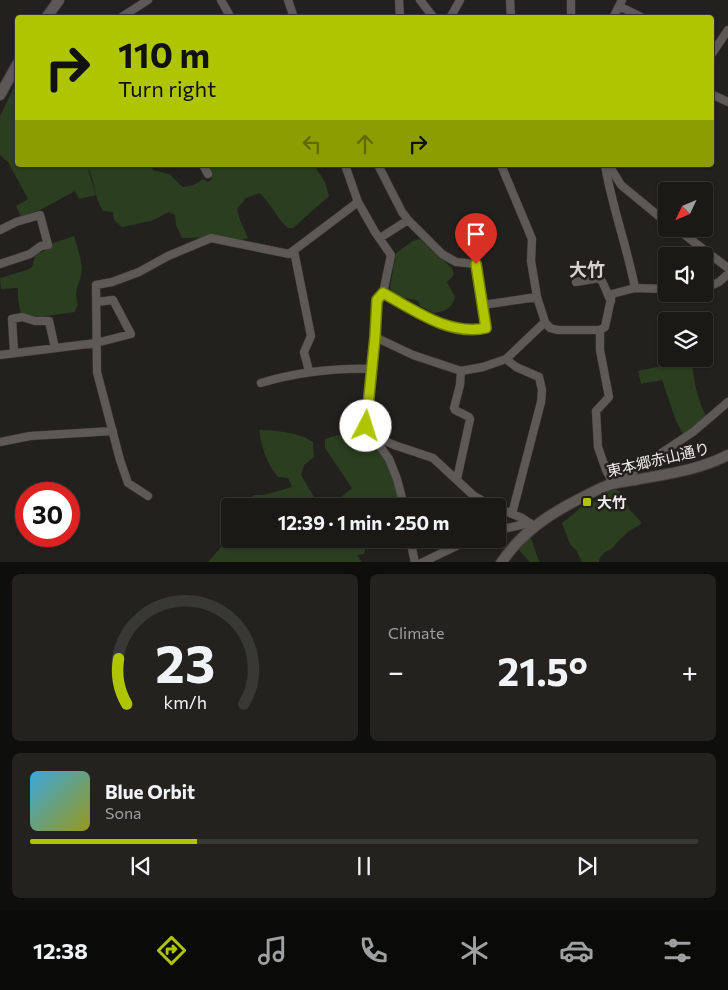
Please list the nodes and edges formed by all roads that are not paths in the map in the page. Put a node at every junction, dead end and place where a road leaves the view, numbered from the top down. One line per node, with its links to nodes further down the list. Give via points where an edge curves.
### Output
1 (60, 0): 11 (street)
2 (148, 0): 12 (street)
3 (221, 0): 13 (street)
4 (288, 0): 14 (street)
5 (399, 0): 15 (street)
6 (420, 0): 16 (street)
7 (460, 0): 17 (street)
8 (510, 0): 18 (street)
9 (571, 0): 19 (street)
10 (621, 3): 20 (street); 21 (street)
11 (48, 15)
12 (125, 15)
13 (229, 15)
14 (293, 15)
15 (400, 15)
16 (432, 15)
17 (452, 15)
18 (511, 15)
19 (571, 15)
20 (615, 15)
21 (639, 15)
22 (728, 30): 23 (street)
23 (714, 51)
24 (15, 68): 25 (street)
25 (0, 95)
26 (714, 95): 27 (street)
27 (728, 102)
28 (204, 167): 34 (street)
29 (346, 167): 35 (street)
30 (379, 167): 37 (street)
31 (502, 167): 50 (street, via 532,239 531,261)
32 (606, 167): 47 (street)
33 (608, 167): 36 (street, via 621,185)
34 (208, 174)
35 (358, 202): 39 (street); 41 (street)
36 (658, 215)
37 (408, 220): 39 (street); 53 (street, via 442,254 456,262 476,264)
38 (0, 230): 42 (street, via 40,215 48,245)
39 (380, 238): 49 (street, via 392,255)
40 (689, 238): 43 (street)
41 (294, 251): 52 (street, via 289,254 211,238 140,272 96,285); 64 (street, via 311,336 304,352)
42 (0, 264)
43 (728, 268)
44 (728, 274): 46 (street)
45 (576, 282): 51 (street, via 599,278)
46 (713, 285)
47 (634, 288): 48 (street); 51 (street, via 612,294)
48 (658, 289)
49 (383, 293): 53 (street, via 449,327 467,331 486,328); 56 (street, via 377,300)
50 (537, 297): 53 (street); 54 (street)
51 (612, 301): 55 (street, via 605,327)
52 (96, 302): 57 (street); 57 (street, via 114,300 131,334)
53 (483, 305)
54 (545, 322): 55 (street, via 558,330); 61 (street)
55 (600, 330): 72 (street, via 600,350 609,398 596,411 598,447 606,470)
56 (375, 337): 62 (street); 63 (street, via 413,355)
57 (96, 343): 58 (street); 67 (street, via 97,372)
58 (55, 348): 59 (street); 59 (street, via 49,321 22,317 12,319)
59 (14, 352): 60 (street)
60 (0, 355)
61 (506, 358): 63 (street, via 484,367); 77 (street, via 516,367 539,378 542,390)
62 (371, 369): 64 (street); 68 (street, via 366,426)
63 (461, 371): 71 (street, via 454,408 470,419)
64 (309, 372): 65 (street)
65 (261, 382)
66 (728, 402): 72 (street, via 693,432)
67 (113, 431): 69 (street, via 30,436); 73 (street, via 128,483)
68 (371, 434): 71 (street, via 433,458); 74 (street, via 389,459)
69 (0, 442)
70 (728, 455): 72 (street, 東本郷赤山通り, via 693,469)
71 (457, 479): 75 (street)
72 (617, 483): 78 (street, 東本郷赤山通り, via 594,491)
73 (148, 496)
74 (402, 498)
75 (478, 498)
76 (506, 511): 77 (street)
77 (512, 514): 78 (street)
78 (532, 525): 79 (street); 84 (street, 東本郷赤山通り)
79 (506, 529)
80 (412, 548): 82 (street)
81 (451, 548): 83 (street)
82 (415, 562)
83 (421, 562)
84 (501, 562)

